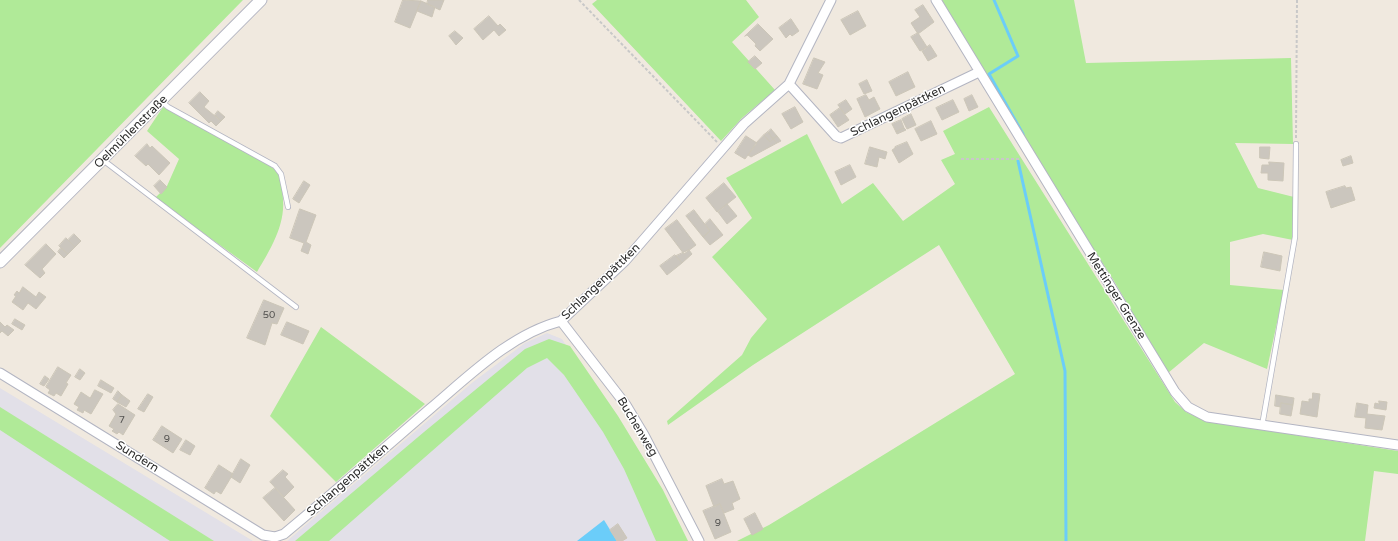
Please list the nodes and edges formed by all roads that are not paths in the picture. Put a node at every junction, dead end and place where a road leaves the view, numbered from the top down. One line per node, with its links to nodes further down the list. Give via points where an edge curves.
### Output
1 (261, 0): 6 (street, Oelmühlenstraße)
2 (831, 0): 5 (street, Schlangenpättken)
3 (936, 0): 4 (street, Mettinger Grenze)
4 (979, 72): 5 (street, Schlangenpättken, via 841,138 836,136); 14 (street, Mettinger Grenze, via 1175,392 1188,407 1207,416)
5 (789, 84): 12 (street, Schlangenpättken, via 744,124 625,261)
6 (161, 101): 8 (street, Oelmühlenstraße); 9 (lane, via 275,166 281,174)
7 (1296, 144): 14 (lane, via 1295,236)
8 (103, 160): 10 (street, Oelmühlenstraße); 11 (lane)
9 (288, 207)
10 (0, 262)
11 (296, 307)
12 (561, 321): 16 (street, Schlangenpättken, via 521,337 478,368 327,500 284,534); 17 (street, Buchenweg, via 626,404)
13 (0, 373): 16 (street, Sundern, via 263,535)
14 (1262, 426): 15 (street, Mettinger Grenze)
15 (1398, 446)
16 (275, 537)
17 (699, 541)

